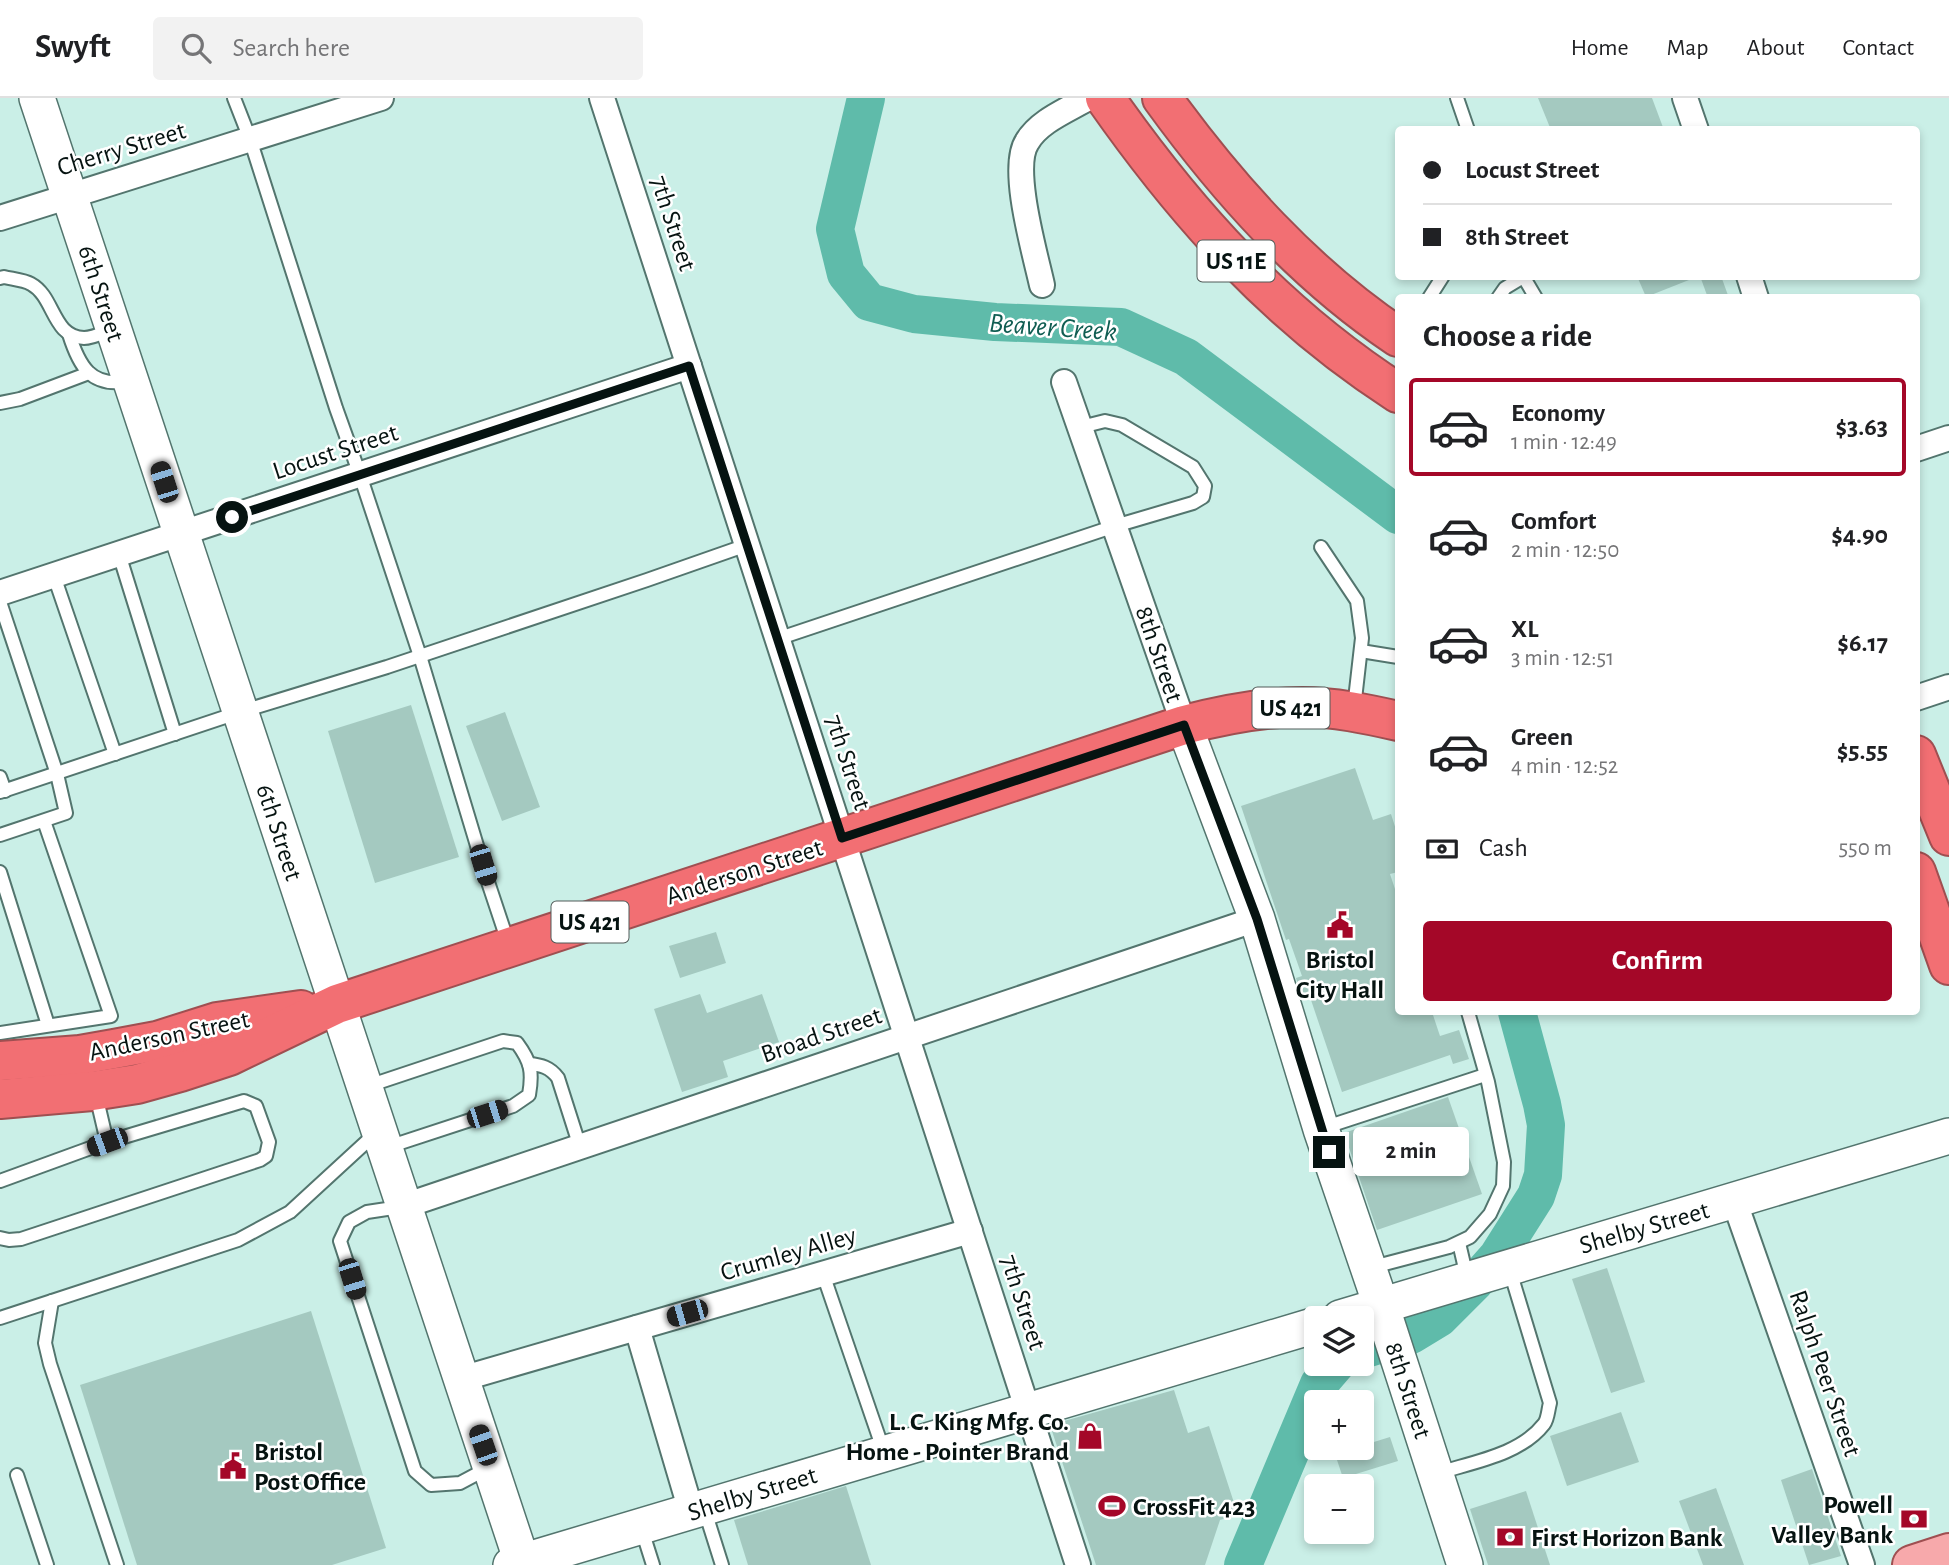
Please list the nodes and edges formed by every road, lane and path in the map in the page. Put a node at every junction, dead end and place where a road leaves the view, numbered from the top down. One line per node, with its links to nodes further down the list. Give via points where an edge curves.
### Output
1 (37, 98): 13 (street, 6th Street)
2 (234, 98): 12 (lane)
3 (381, 98): 12 (street, Cherry Street)
4 (602, 98): 22 (street, 7th Street)
5 (1088, 98): 17 (street, via 1039,129 1022,151 1021,175)
6 (1105, 98): 26 (highway, US 11E, via 1229,254 1319,335)
7 (1161, 98): 21 (highway, US 11E, via 1277,236 1320,277)
8 (1457, 98): 10 (lane)
9 (1685, 98): 11 (street)
10 (1467, 126)
11 (1695, 126)
12 (250, 139): 13 (street, Cherry Street); 31 (lane)
13 (69, 196): 14 (street, Cherry Street); 19 (street, 6th Street)
14 (0, 218)
15 (0, 278): 20 (lane, via 31,284 45,296 56,320)
16 (1518, 280): 18 (lane)
17 (1042, 285)
18 (1501, 294)
19 (114, 329): 20 (lane, via 85,338); 24 (street, 6th Street)
20 (69, 334): 23 (lane, via 76,357)
21 (1395, 335)
22 (689, 366): 31 (street, Locust Street); 34 (street, 7th Street)
23 (89, 373): 24 (lane, via 114,384); 27 (lane)
24 (131, 380): 33 (street, 6th Street)
25 (1065, 382): 28 (street, 8th Street)
26 (1395, 391)
27 (0, 403)
28 (1082, 427): 32 (street, 8th Street); 32 (lane, via 1105,421 1122,425 1193,467 1205,486 1203,498 1193,503)
29 (1949, 438): 30 (street)
30 (1920, 448)
31 (360, 475): 33 (street, Locust Street); 42 (lane)
32 (1115, 526): 40 (lane); 49 (street, 8th Street)
33 (181, 534): 36 (street, Locust Street); 46 (street, 6th Street)
34 (747, 545): 40 (street, 7th Street); 42 (lane)
35 (1321, 547): 41 (lane, via 1357,600)
36 (119, 554): 37 (street, Locust Street); 50 (lane)
37 (54, 576): 38 (street, Locust Street); 51 (lane)
38 (0, 593)
39 (0, 602): 53 (lane)
40 (777, 639): 59 (street, 7th Street)
41 (1361, 651): 43 (lane); 47 (lane)
42 (420, 656): 46 (lane); 63 (lane)
43 (1395, 657)
44 (1949, 687): 45 (street)
45 (1920, 697)
46 (240, 712): 50 (lane); 65 (street, 6th Street)
47 (1354, 712): 48 (highway, Anderson Street / US 421); 49 (highway, Anderson Street / US 421, via 1303,707 1220,716)
48 (1395, 720)
49 (1184, 725): 59 (highway, Anderson Street / US 421); 62 (street, 8th Street)
50 (175, 734): 51 (lane)
51 (115, 754): 53 (lane)
52 (1920, 765): 58 (highway)
53 (57, 774): 55 (lane); 56 (lane, via 66,813)
54 (0, 777): 55 (lane)
55 (2, 791)
56 (44, 821): 57 (lane); 67 (lane, via 111,1016)
57 (0, 835)
58 (1949, 836)
59 (842, 838): 63 (highway, Anderson Street / US 421); 69 (street, 7th Street)
60 (0, 872): 67 (lane)
61 (1920, 883): 64 (highway)
62 (1257, 919): 69 (street, Broad Street); 76 (street, 8th Street)
63 (510, 948): 65 (highway, Anderson Street / US 421)
64 (1949, 965)
65 (337, 1004): 70 (highway, Anderson Street / US 421, via 217,1022 157,1041 80,1055); 73 (street, 6th Street); 74 (highway, Anderson Street / US 421, via 229,1056 137,1084)
66 (1469, 1015): 72 (lane)
67 (48, 1026): 68 (lane)
68 (0, 1033)
69 (907, 1037): 80 (street, Broad Street); 84 (street, 7th Street)
70 (0, 1061)
71 (529, 1064): 73 (lane, via 517,1043 503,1041); 78 (lane, via 529,1095 513,1106); 80 (lane, via 541,1065 558,1077)
72 (1486, 1074): 76 (lane); 86 (lane, via 1504,1162 1503,1186 1490,1214)
73 (365, 1087): 78 (street, 6th Street)
74 (95, 1091): 75 (highway, Anderson Street / US 421); 79 (lane)
75 (0, 1099)
76 (1321, 1129): 88 (street, 8th Street)
77 (1949, 1136): 82 (street, Shelby Street)
78 (382, 1139): 83 (street, 6th Street); 91 (lane, via 290,1212 238,1240)
79 (107, 1142): 81 (lane); 85 (lane, via 244,1101 258,1110 269,1142 266,1156 260,1160 20,1239)
80 (580, 1147): 83 (street, Broad Street)
81 (0, 1181)
82 (1734, 1200): 87 (street, Shelby Street); 113 (street, Ralph Peer Street)
83 (404, 1206): 97 (street, 6th Street); 100 (lane, via 367,1212 349,1222 340,1241 411,1459 415,1471 430,1485 460,1483)
84 (970, 1231): 89 (street, Crumley Alley); 98 (street, 7th Street)
85 (0, 1238)
86 (1459, 1243): 88 (lane); 90 (lane)
87 (1509, 1267): 90 (street, Shelby Street); 101 (lane, via 1550,1403 1546,1422 1515,1448)
88 (1368, 1268): 92 (street, 8th Street)
89 (823, 1274): 95 (street, Crumley Alley); 99 (lane)
90 (1468, 1280): 92 (street, Shelby Street)
91 (52, 1301): 94 (lane); 108 (lane, via 45,1343 50,1364)
92 (1384, 1313): 93 (street, Shelby Street); 101 (street, 8th Street)
93 (1374, 1314)
94 (0, 1318)
95 (637, 1328): 97 (street, Crumley Alley); 103 (street)
96 (1304, 1329): 98 (street, Shelby Street)
97 (461, 1379): 100 (street, 6th Street)
98 (1028, 1411): 99 (street, Shelby Street); 111 (street, 7th Street)
99 (884, 1454): 103 (street, Shelby Street)
100 (491, 1467): 106 (street, 6th Street)
101 (1436, 1474): 112 (street, 8th Street)
102 (17, 1475): 107 (lane)
103 (697, 1509): 104 (street, Shelby Street); 110 (lane)
104 (641, 1526): 106 (street, Shelby Street); 109 (lane)
105 (1949, 1553): 114 (main road)
106 (519, 1564)
107 (47, 1565)
108 (117, 1565)
109 (653, 1565)
110 (722, 1565)
111 (1078, 1565)
112 (1465, 1565)
113 (1862, 1565)
114 (1912, 1565)

